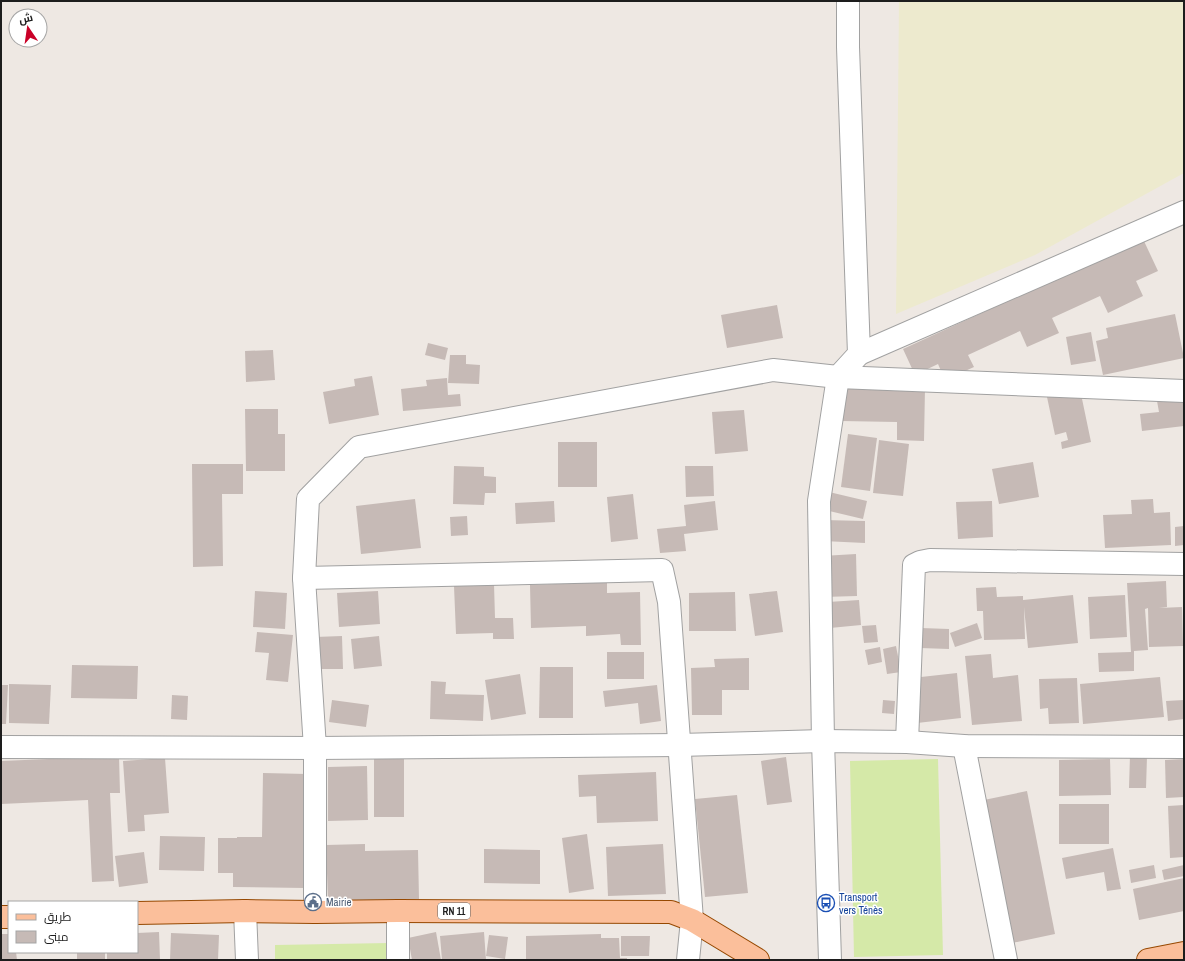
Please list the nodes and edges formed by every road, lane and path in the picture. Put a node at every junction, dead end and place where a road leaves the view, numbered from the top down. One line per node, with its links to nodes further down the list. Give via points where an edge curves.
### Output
1 (848, 1): 3 (street)
2 (1184, 212): 3 (street)
3 (859, 354): 4 (street)
4 (838, 377): 5 (street); 7 (street, via 773,370 359,447 308,499); 8 (street, via 819,500)
5 (1184, 391)
6 (1184, 564): 9 (street, via 930,560 914,565)
7 (304, 578): 10 (street, via 662,570 669,602); 14 (street)
8 (823, 741): 9 (street); 10 (street); 25 (street)
9 (907, 742): 11 (street)
10 (679, 745): 14 (street); 19 (street)
11 (964, 746): 13 (street); 26 (street)
12 (1, 747): 14 (street)
13 (1184, 747)
14 (315, 748): 17 (street)
15 (245, 911): 17 (main road, RN 11); 18 (main road, RN 11); 21 (street)
16 (398, 911): 17 (main road, RN 11); 19 (main road, RN 11, via 671,912); 22 (street)
17 (315, 912)
18 (138, 913)
19 (692, 920): 23 (street); 24 (main road, RN 11)
20 (1184, 953): 27 (main road)
21 (247, 960)
22 (398, 960)
23 (688, 960)
24 (758, 960)
25 (830, 960)
26 (1006, 960)
27 (1148, 960)

